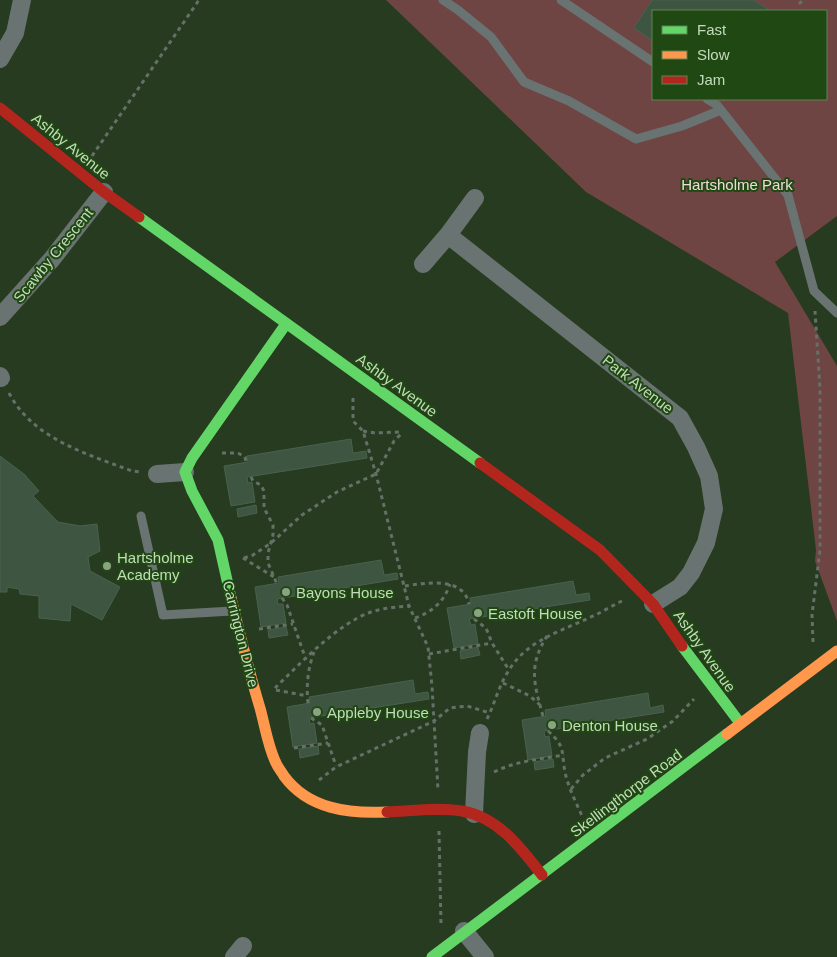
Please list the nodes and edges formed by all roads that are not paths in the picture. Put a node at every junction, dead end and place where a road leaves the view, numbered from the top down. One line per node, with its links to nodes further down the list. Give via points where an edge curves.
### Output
1 (22, 0): 4 (street, via 15,34)
2 (443, 0): 8 (lane, via 491,37 524,82 569,101 636,139 682,126)
3 (561, 0): 5 (lane)
4 (0, 59)
5 (652, 61)
6 (708, 100): 8 (lane)
7 (0, 108): 9 (street, Ashby Avenue)
8 (721, 110): 13 (lane, via 788,195 814,291)
9 (104, 192): 14 (street, Scawby Crescent, via 52,259); 15 (street, Ashby Avenue)
10 (475, 198): 11 (street)
11 (448, 235): 12 (street); 19 (street, Park Avenue, via 680,418 696,446 709,476 714,509 706,543 692,573 680,587)
12 (423, 264)
13 (837, 313)
14 (0, 317)
15 (286, 324): 16 (street); 19 (street, Ashby Avenue, via 600,550)
16 (185, 472): 17 (street); 20 (street, Carrington Drive, via 218,540)
17 (157, 474)
18 (141, 516): 20 (lane, via 163,615)
19 (652, 604): 22 (street, Ashby Avenue)
20 (234, 611): 24 (street, Carrington Drive, via 276,764 285,779 305,796 321,806 343,812 438,810)
21 (837, 651): 22 (street, Skellingthorpe Road)
22 (740, 723): 25 (street, Skellingthorpe Road)
23 (480, 734): 24 (street)
24 (474, 814): 25 (street, Carrington Drive, via 508,836)
25 (542, 875): 26 (street, Skellingthorpe Road)
26 (464, 931): 27 (street, Skellingthorpe Road); 28 (street)
27 (432, 957)
28 (485, 957)

